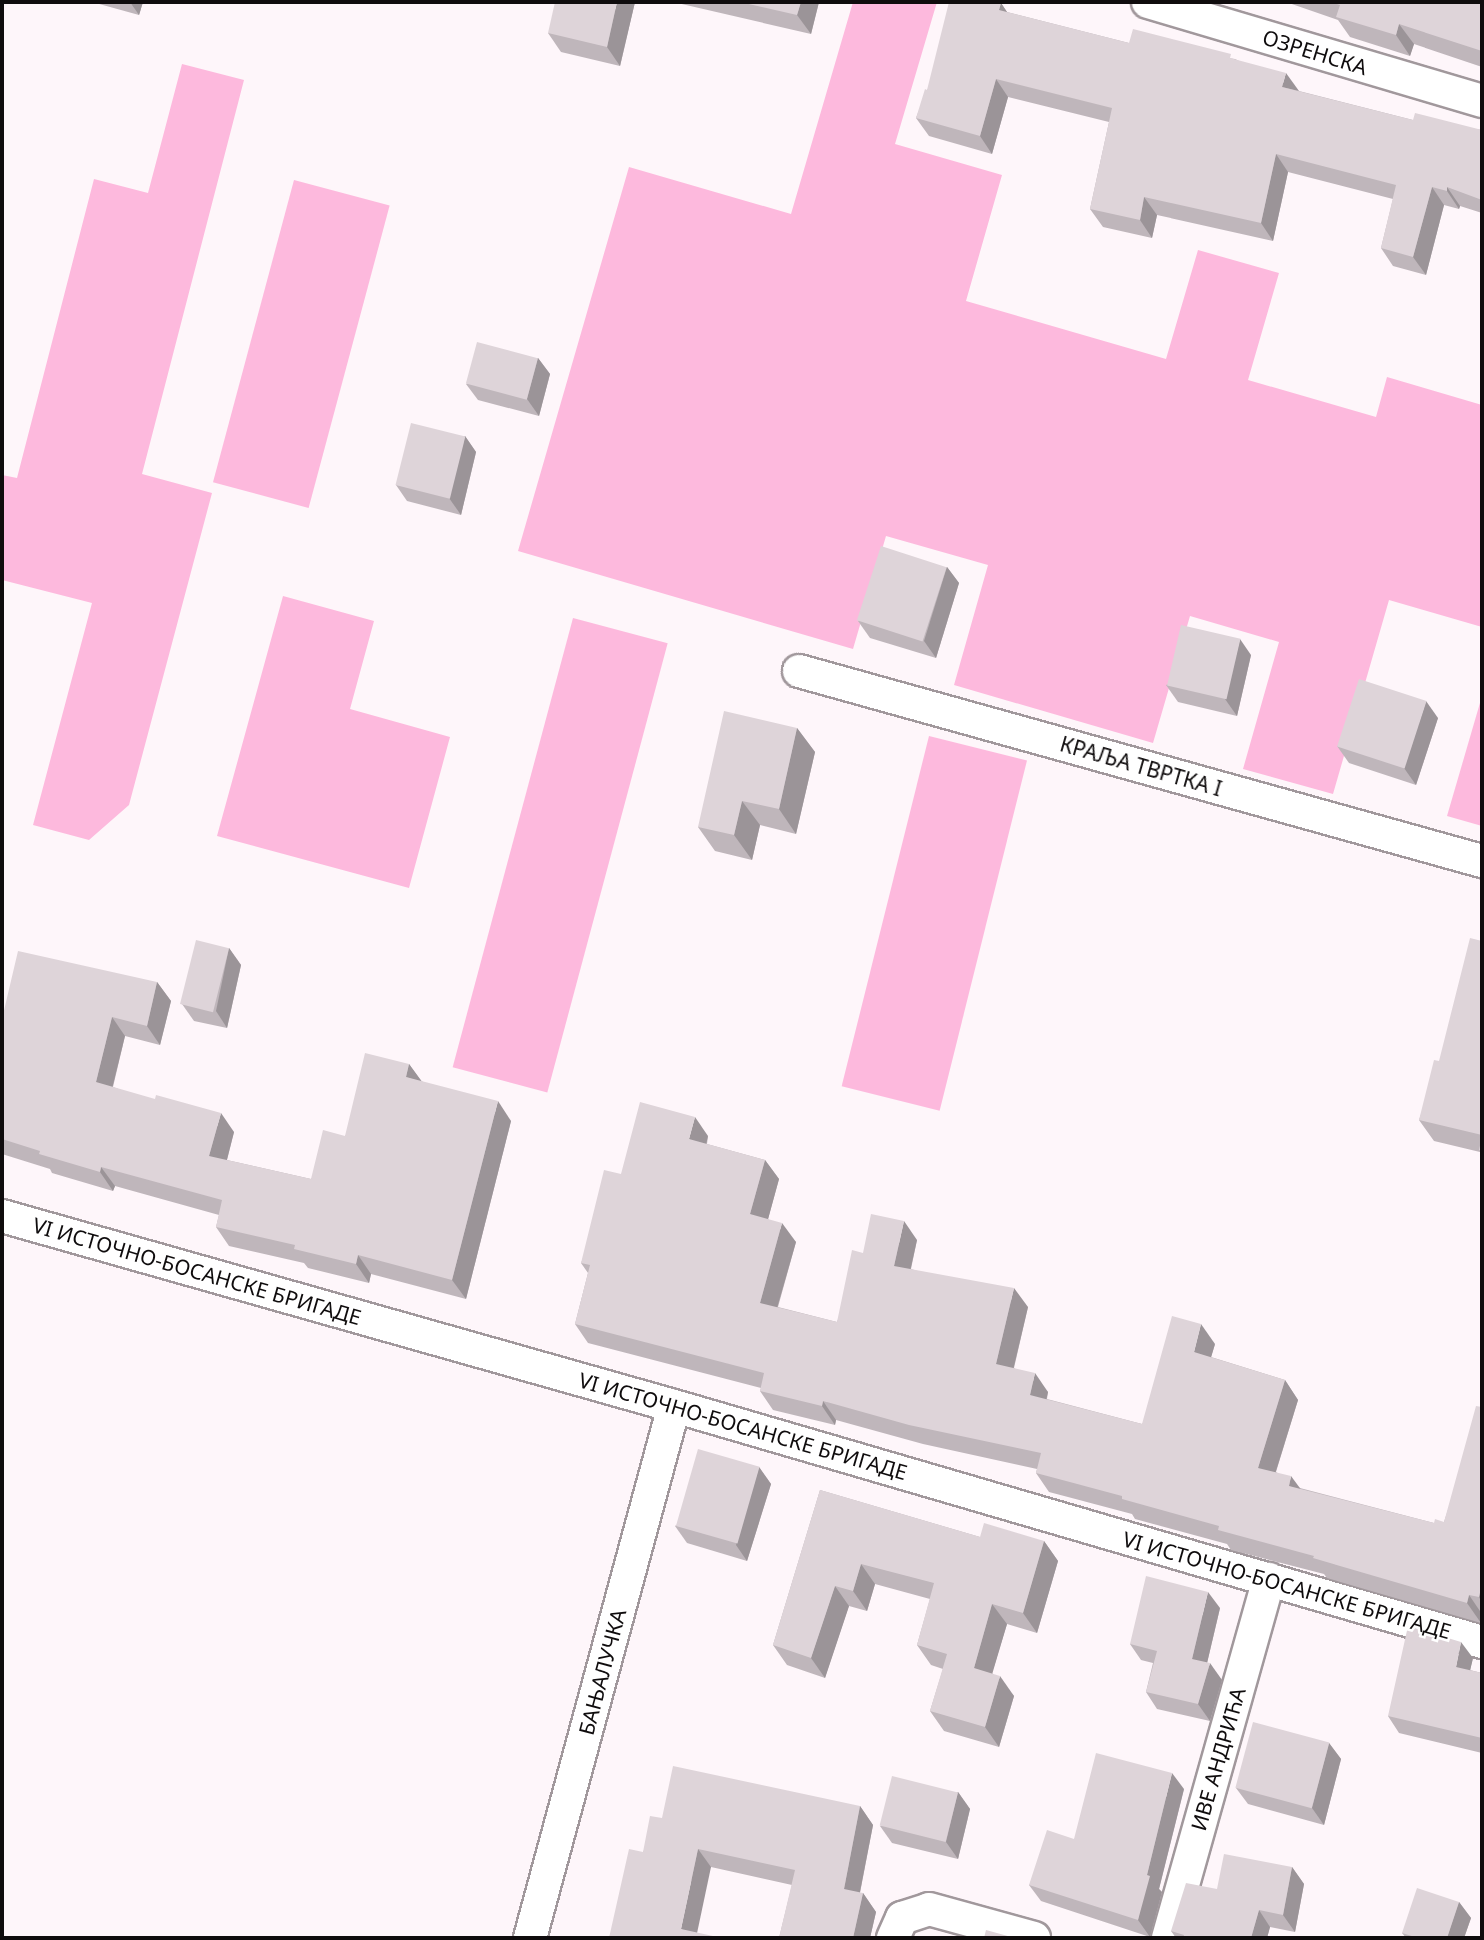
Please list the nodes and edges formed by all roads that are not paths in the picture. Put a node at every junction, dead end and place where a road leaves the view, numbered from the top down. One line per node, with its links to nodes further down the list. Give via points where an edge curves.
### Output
1 (1148, 2): 2 (street, ОЗРЕНСКА)
2 (1482, 101)
3 (799, 671): 4 (street, КРАЉА ТВРТКА I)
4 (1482, 861)
5 (2, 1216): 6 (street, VI ИСТОЧНО-БОСАНСКЕ БРИГАДЕ)
6 (674, 1406): 7 (street, VI ИСТОЧНО-БОСАНСКЕ БРИГАДЕ); 9 (street, БАЊАЛУЧКА)
7 (1269, 1579): 8 (street, VI ИСТОЧНО-БОСАНСКЕ БРИГАДЕ); 12 (street, ИВЕ АНДРИЋА)
8 (1482, 1642)
9 (530, 1938)
10 (893, 1938): 11 (street, via 902,1918 929,1909)
11 (1034, 1938)
12 (1168, 1938)

